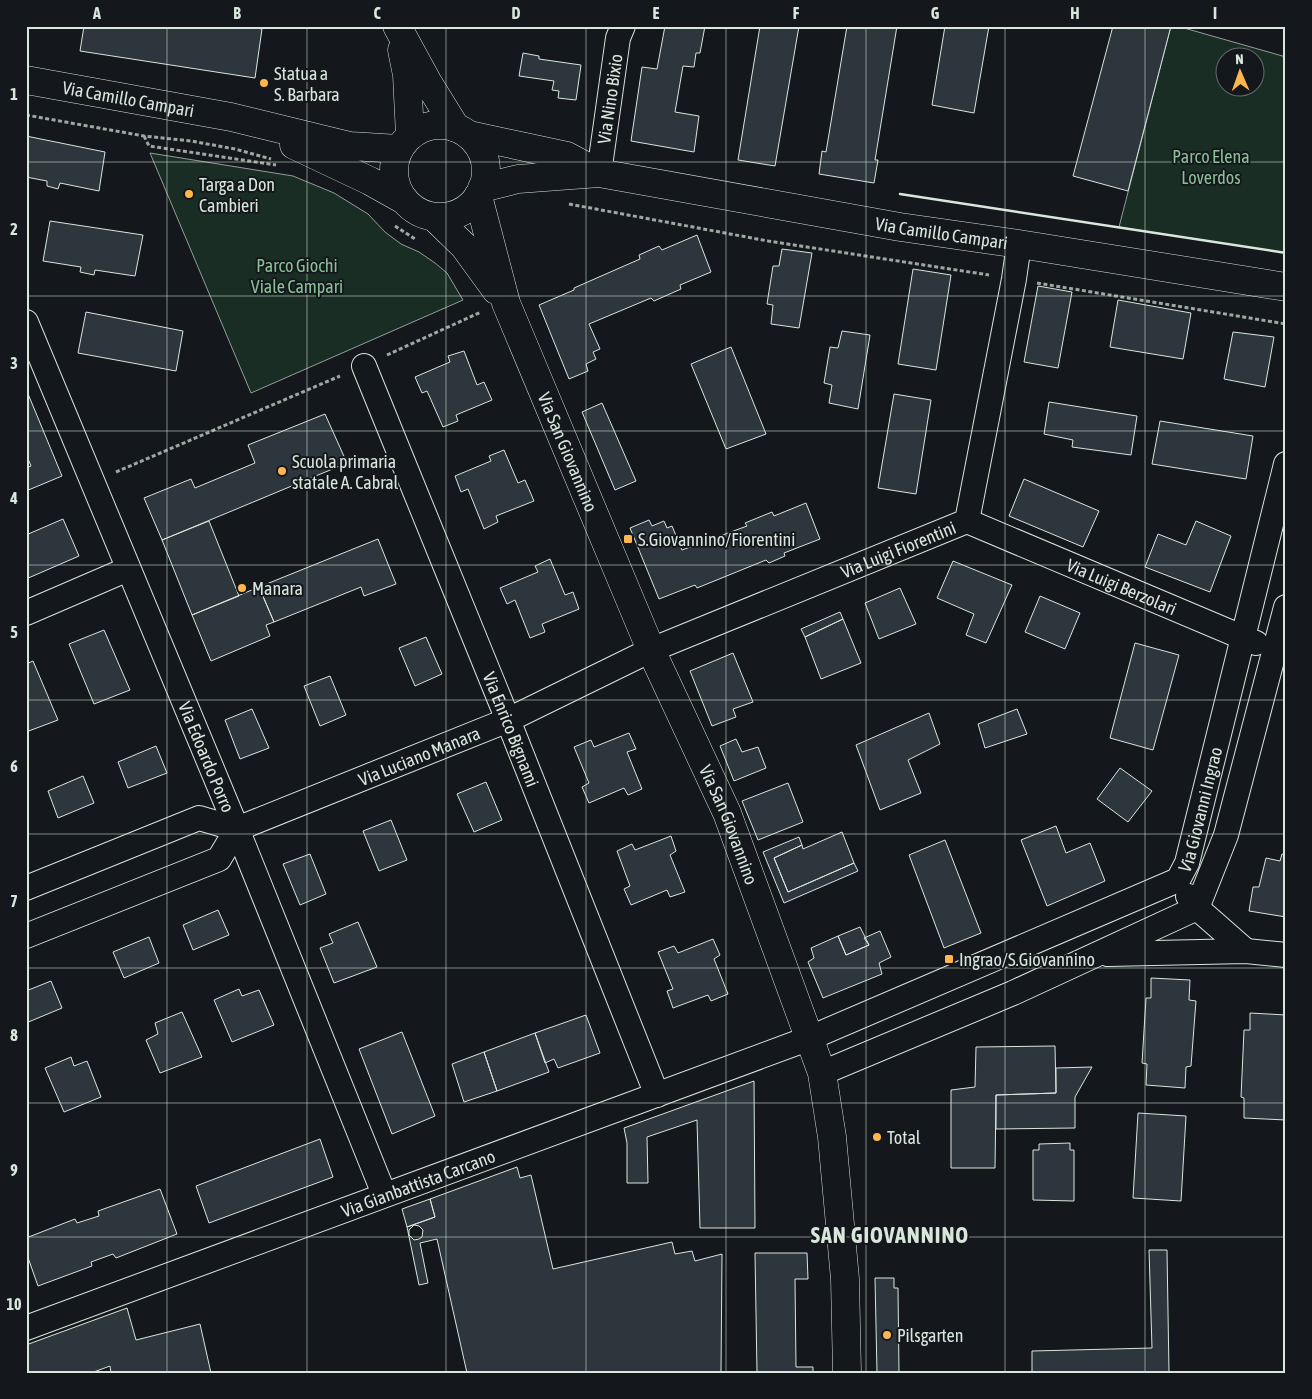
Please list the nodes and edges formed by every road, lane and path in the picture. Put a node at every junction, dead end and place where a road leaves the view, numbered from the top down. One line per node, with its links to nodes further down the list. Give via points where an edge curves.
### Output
1 (397, 26): 6 (street, via 427,81); 8 (street, via 407,75)
2 (623, 26): 9 (street, Via Nino Bixio, via 618,38)
3 (26, 80): 5 (street, Via Camillo Campari)
4 (26, 115): 7 (path)
5 (231, 117): 8 (street, Via Camillo Campari, via 350,146); 11 (street, Via Camillo Campari, via 348,170)
6 (462, 131): 8 (street, via 441,125 426,127); 9 (street, Via Camillo Campari, via 567,156); 10 (street, via 479,146 484,160 486,174)
7 (144, 136): 7 (path, via 149,146 275,165 282,163 235,149)
8 (405, 142): 11 (street, via 394,166 395,184)
9 (599, 173): 10 (street, Via Camillo Campari, via 518,179); 14 (street, Via Camillo Campari, via 900,227)
10 (480, 192): 13 (street, via 466,208 451,216); 17 (street, Via San Giovannino)
11 (404, 200): 13 (street, via 417,212)
12 (561, 203): 15 (path, via 768,241)
13 (434, 217): 17 (street, Via San Giovannino, via 464,246)
14 (1019, 244): 15 (street, Via Luigi Fiorentini); 16 (street, Via Camillo Campari)
15 (1014, 279): 19 (path); 23 (street, Via Luigi Fiorentini)
16 (1286, 287)
17 (495, 307): 20 (path); 28 (street, Via San Giovannino)
18 (26, 322): 22 (street, Via Edoardo Porro)
19 (1286, 324)
20 (364, 366): 22 (path); 30 (street, Via Enrico Bignami)
21 (1286, 464): 27 (street, Via Giovanni Ingrao)
22 (93, 482): 24 (street, Via Edoardo Porro)
23 (967, 521): 27 (street, Via Luigi Berzolari); 28 (street, Via Luigi Fiorentini)
24 (128, 568): 26 (street); 31 (street, Via Edoardo Porro)
25 (1285, 611): 29 (street, Via Giovanni Ingrao)
26 (26, 613)
27 (1242, 638): 29 (street, Via Luigi Berzolari); 32 (street, Via Giovanni Ingrao, via 1186,864)
28 (651, 650): 30 (street, Via Luciano Manara); 39 (street, Via San Giovannino, via 727,813)
29 (1275, 650): 34 (street, Via Giovanni Ingrao, via 1226,835)
30 (508, 720): 31 (street, Via Luciano Manara); 41 (street, Via Enrico Bignami)
31 (237, 829): 33 (street, via 200,818); 35 (street, via 219,859); 42 (street, Via Edoardo Porro)
32 (1178, 880): 34 (street); 39 (street, Via Giovanni Ingrao)
33 (26, 888)
34 (1197, 908): 36 (street); 37 (street)
35 (26, 936)
36 (1246, 951): 37 (street); 38 (street)
37 (1098, 955): 40 (street)
38 (1286, 955)
39 (810, 1038): 40 (street, Via San Giovannino); 41 (street, Via Gianbattista Carcano)
40 (822, 1073): 44 (street, Via San Giovannino, via 832,1137 845,1280)
41 (657, 1095): 42 (street, Via Gianbattista Carcano)
42 (384, 1194): 43 (street, Via Gianbattista Carcano)
43 (26, 1328)
44 (847, 1373)

